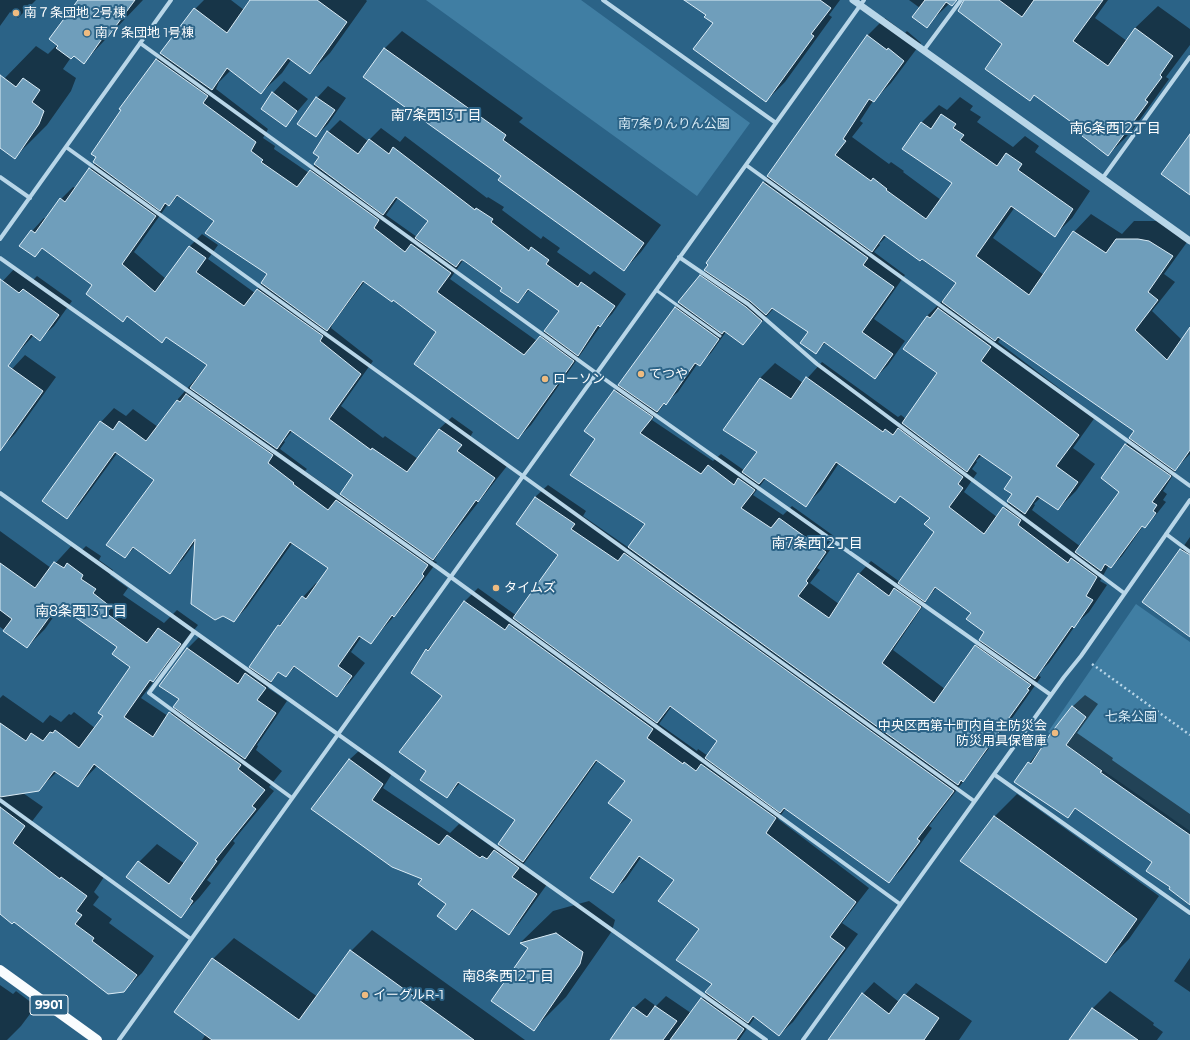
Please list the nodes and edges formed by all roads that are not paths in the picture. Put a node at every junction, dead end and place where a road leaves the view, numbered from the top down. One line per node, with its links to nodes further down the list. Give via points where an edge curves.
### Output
1 (171, 0): 6 (street)
2 (603, 0): 9 (street)
3 (853, 0): 5 (street)
4 (961, 0): 7 (street)
5 (862, 2): 7 (street); 9 (street)
6 (140, 43): 10 (street); 21 (street)
7 (924, 50): 13 (street)
8 (1190, 57): 13 (street)
9 (776, 123): 11 (street)
10 (66, 147): 14 (street); 22 (street)
11 (746, 165): 17 (street); 23 (street)
12 (0, 177): 14 (street)
13 (1102, 179): 16 (street)
14 (30, 198): 15 (street)
15 (0, 239)
16 (1190, 241)
17 (679, 257): 19 (street); 29 (street, via 748,304 817,364)
18 (0, 258): 28 (street)
19 (656, 290): 20 (lane); 21 (street)
20 (720, 336)
21 (596, 373): 22 (street); 31 (street)
22 (523, 475): 28 (street); 36 (street)
23 (1190, 486)
24 (0, 493): 30 (street)
25 (1190, 500): 26 (street)
26 (1166, 534): 27 (street); 29 (street)
27 (1190, 552)
28 (451, 577): 32 (street); 37 (street)
29 (1124, 593): 31 (street)
30 (194, 632): 32 (street); 34 (street, via 149,692)
31 (1051, 695): 33 (street)
32 (338, 735): 34 (street); 43 (street)
33 (995, 775): 36 (street); 38 (street)
34 (292, 798): 39 (street)
35 (0, 800): 39 (street)
36 (974, 801): 37 (street)
37 (900, 904): 44 (street)
38 (1190, 913)
39 (191, 939): 42 (street)
40 (0, 970): 41 (main road, 9901)
41 (97, 1040)
42 (119, 1040)
43 (766, 1040)
44 (803, 1040)

